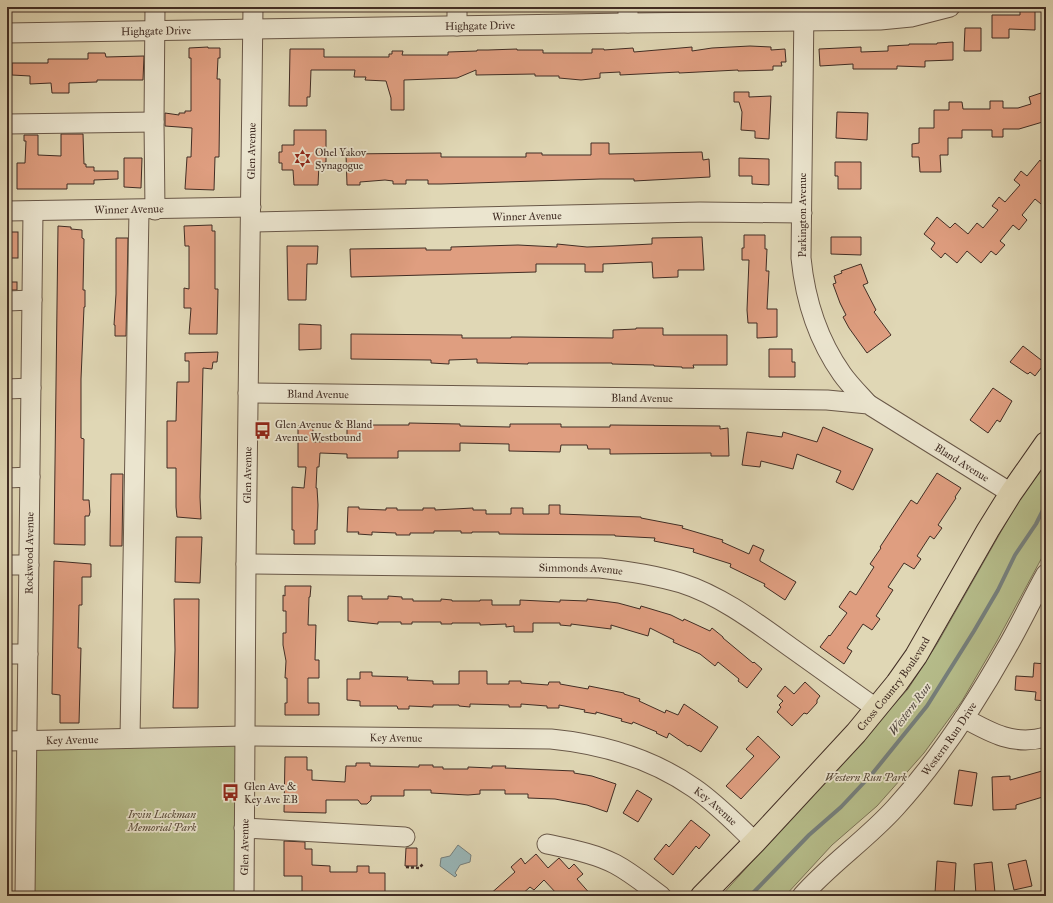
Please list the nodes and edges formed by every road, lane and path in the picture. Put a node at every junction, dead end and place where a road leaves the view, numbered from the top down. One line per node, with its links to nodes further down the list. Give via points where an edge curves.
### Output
1 (155, 7): 9 (street)
2 (253, 7): 8 (street, Glen Avenue)
3 (457, 7): 7 (street)
4 (950, 7): 5 (street, Highgate Drive, via 903,18 880,20)
5 (804, 14): 6 (street, Highgate Drive); 16 (street, Parkington Avenue)
6 (628, 15): 7 (street, Highgate Drive)
7 (457, 26): 8 (street, Highgate Drive)
8 (252, 29): 9 (street, Highgate Drive); 17 (street, Glen Avenue)
9 (155, 31): 10 (street, Highgate Drive); 11 (street)
10 (7, 33)
11 (154, 122): 12 (street); 13 (street)
12 (7, 124)
13 (147, 210): 15 (street, Winner Avenue); 17 (street, Winner Avenue); 38 (street)
14 (7, 211): 15 (street, Winner Avenue)
15 (33, 211): 18 (street, Rockwood Avenue)
16 (802, 213): 17 (street, Winner Avenue); 23 (street, Parkington Avenue, via 803,278 812,313 820,334 842,373)
17 (251, 215): 22 (street, Glen Avenue)
18 (32, 300): 19 (street); 20 (street, Rockwood Avenue)
19 (7, 301)
20 (31, 388): 21 (street); 25 (street, Rockwood Avenue)
21 (7, 389)
22 (248, 393): 23 (street, Bland Avenue, via 827,400); 28 (street, Glen Avenue)
23 (868, 404): 27 (street, Bland Avenue)
24 (1046, 443): 27 (main road, Cross Country Boulevard)
25 (30, 477): 26 (street); 30 (street, Rockwood Avenue)
26 (7, 478)
27 (1011, 493): 34 (main road, Cross Country Boulevard, via 916,656)
28 (246, 564): 34 (street, Simmonds Avenue, via 600,568 655,577 707,594 734,608); 36 (street, Glen Avenue)
29 (7, 565): 30 (street)
30 (29, 565): 33 (street, Rockwood Avenue)
31 (1046, 574): 35 (street, Western Run Drive, via 1007,648)
32 (7, 654): 33 (street)
33 (28, 654): 39 (street, Rockwood Avenue)
34 (877, 709): 43 (main road, Cross Country Boulevard)
35 (964, 718): 37 (street, via 1002,737 1028,741); 51 (street, Western Run Drive, via 923,775 895,808)
36 (246, 736): 38 (street, Key Avenue); 41 (street, Glen Avenue); 43 (street, Key Avenue, via 551,739 594,745 638,759 693,787)
37 (1046, 737)
38 (130, 738): 39 (street, Key Avenue)
39 (26, 740): 40 (street, Key Avenue); 47 (street, Rockwood Avenue)
40 (7, 741)
41 (244, 828): 42 (street); 48 (street, Glen Avenue)
42 (405, 837)
43 (755, 842): 50 (main road, Cross Country Boulevard)
44 (548, 844): 49 (street, via 597,856 615,864)
45 (423, 864): 46 (path, via 419,868)
46 (406, 867)
47 (25, 896)
48 (244, 896)
49 (661, 896)
50 (702, 896)
51 (802, 896)

